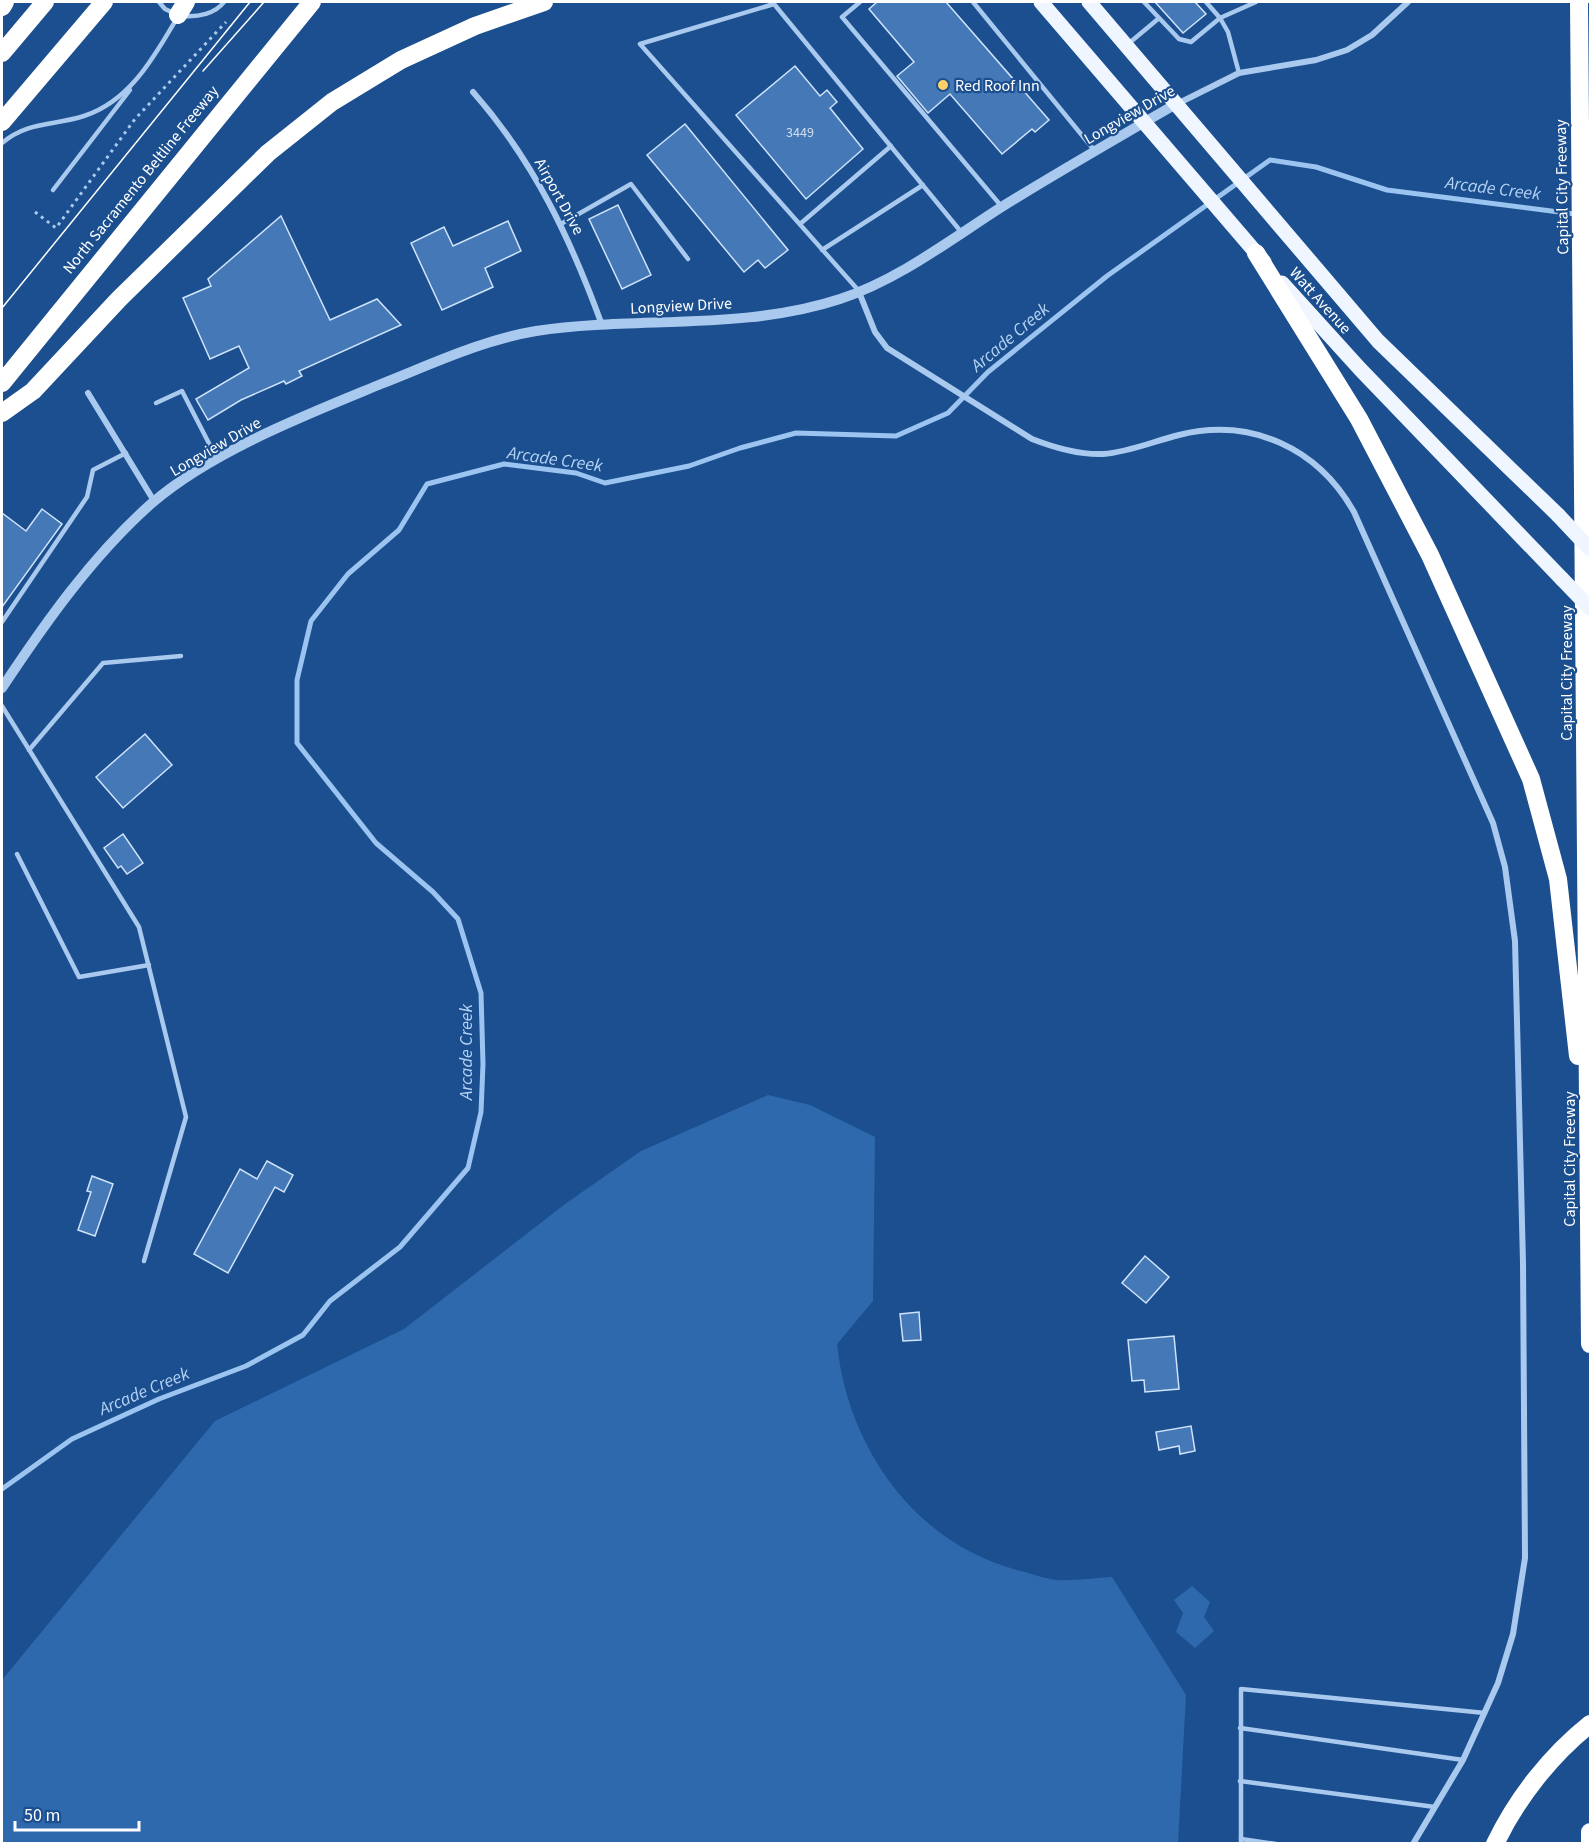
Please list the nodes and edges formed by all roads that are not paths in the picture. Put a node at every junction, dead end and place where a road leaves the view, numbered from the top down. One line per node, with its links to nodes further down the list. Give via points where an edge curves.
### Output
1 (5, 2): 18 (highway)
2 (45, 2): 23 (highway)
3 (104, 2): 28 (highway)
4 (159, 2): 19 (lane, via 165,9)
5 (224, 2): 19 (lane, via 198,17)
6 (312, 2): 44 (highway, North Sacramento Beltline Freeway)
7 (544, 2): 47 (highway, via 475,26 401,60 332,102 268,153 119,299 33,391)
8 (860, 2): 35 (lane, via 842,17)
9 (973, 2): 32 (lane)
10 (1041, 2): 29 (main road, Watt Avenue)
11 (1089, 2): 22 (main road, Watt Avenue)
12 (1144, 2): 21 (lane)
13 (1206, 2): 20 (lane)
14 (1256, 2): 20 (lane)
15 (1408, 2): 24 (street, Longview Drive, via 1372,35 1347,50 1316,60)
16 (1579, 2): 60 (highway, Capital City Freeway)
17 (776, 3): 31 (lane); 37 (lane, via 640,44)
18 (2, 7)
19 (182, 8): 25 (lane)
20 (1220, 18): 21 (lane, via 1191,42 1179,39); 24 (lane)
21 (1158, 19): 22 (lane)
22 (1126, 45): 27 (main road, Watt Avenue)
23 (2, 53)
24 (1239, 73): 27 (street, Longview Drive)
25 (134, 84): 30 (lane, via 86,116 37,124); 34 (lane)
26 (473, 92): 36 (street, Airport Drive, via 507,132)
27 (1176, 104): 29 (street, Longview Drive); 51 (main road, Watt Avenue, bridge, via 1378,340)
28 (2, 122)
29 (1144, 122): 32 (street, Longview Drive); 39 (main road, Watt Avenue)
30 (2, 143)
31 (891, 146): 33 (lane); 37 (lane)
32 (1095, 151): 35 (street, Longview Drive)
33 (922, 185): 38 (lane); 40 (lane)
34 (53, 190)
35 (1002, 207): 38 (street, Longview Drive)
36 (561, 224): 41 (lane, via 631,184); 43 (street, Airport Drive)
37 (800, 224): 40 (lane)
38 (962, 233): 42 (street, Longview Drive)
39 (1251, 247): 52 (main road, Watt Avenue, bridge, via 1353,361); 60 (highway, via 1359,419 1419,534 1531,779 1558,879)
40 (822, 249): 42 (lane)
41 (688, 259)
42 (859, 292): 43 (street, Longview Drive, via 802,310 769,315); 63 (street, via 875,332 887,348 1008,425 1053,448 1100,454 1202,430 1235,430 1276,439 1318,465 1338,485 1354,512 1489,812 1505,867 1515,941 1527,1509 1520,1600)
43 (602, 325): 49 (street, Longview Drive, via 533,332 464,351 321,409)
44 (2, 382)
45 (88, 393): 48 (street)
46 (156, 403): 49 (lane, via 182,391)
47 (2, 413)
48 (126, 453): 50 (street); 53 (lane, via 93,470 87,497)
49 (218, 459): 50 (street, Longview Drive)
50 (154, 501): 55 (street, Longview Drive, via 99,558)
51 (1590, 549)
52 (1590, 609)
53 (2, 622)
54 (181, 656): 57 (lane, via 103,663)
55 (2, 688)
56 (2, 706): 57 (lane)
57 (28, 750): 59 (lane, via 139,927)
58 (16, 854): 59 (lane, via 79,977)
59 (149, 965): 61 (lane, via 186,1117)
60 (1589, 1153): 62 (highway, Capital City Freeway)
61 (144, 1261)
62 (1590, 1344)
63 (1486, 1713): 65 (lane, via 1241,1689); 66 (street)
64 (1590, 1724): 73 (highway, via 1569,1741 1506,1822)
65 (1240, 1728): 66 (lane); 67 (lane)
66 (1463, 1760): 68 (street)
67 (1240, 1781): 68 (lane); 70 (lane)
68 (1435, 1808): 72 (street)
69 (1590, 1832): 74 (highway)
70 (1241, 1841): 71 (lane)
71 (1276, 1844)
72 (1413, 1844)
73 (1495, 1844)
74 (1590, 1844)

